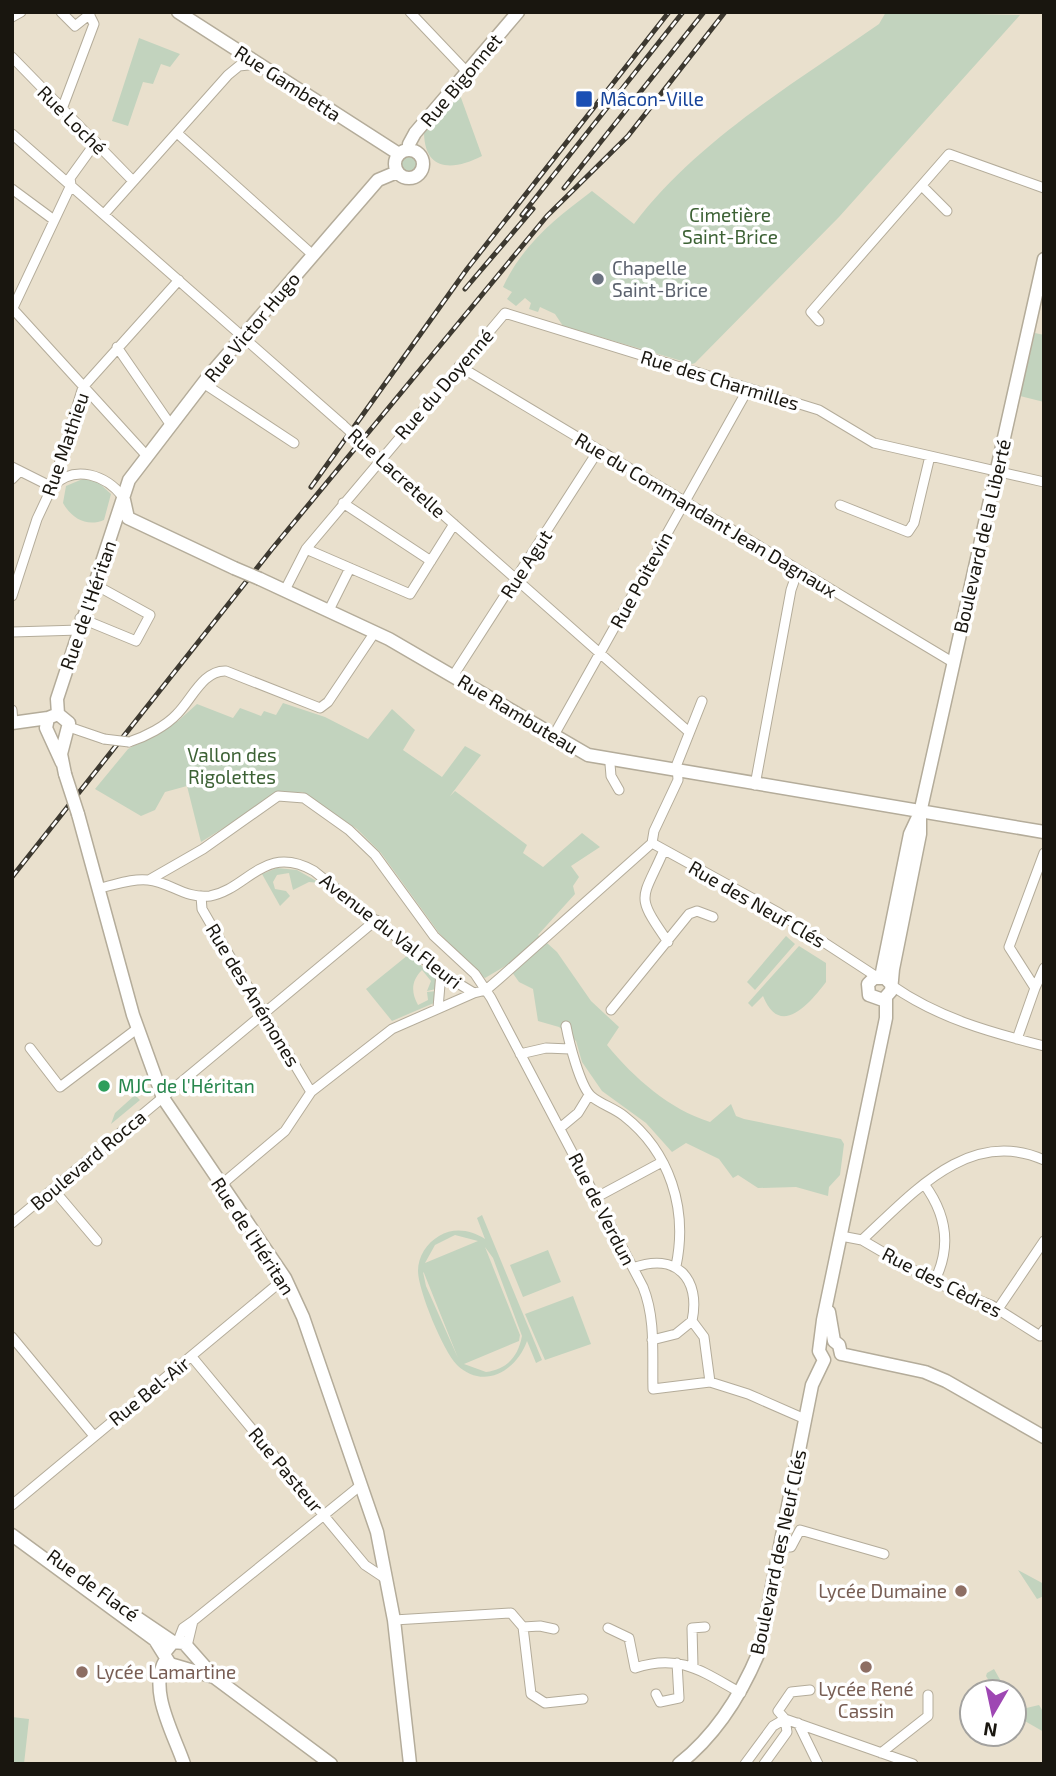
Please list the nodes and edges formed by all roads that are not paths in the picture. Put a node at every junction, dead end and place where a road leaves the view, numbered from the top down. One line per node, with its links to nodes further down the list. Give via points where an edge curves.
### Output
1 (21, 12): 7 (street)
2 (61, 12): 6 (street, via 75,26)
3 (178, 12): 9 (street, Rue Gambetta)
4 (410, 12): 10 (street)
5 (517, 12): 10 (street, Rue Bigonnet)
6 (89, 13): 11 (street, via 94,24 89,42)
7 (12, 17)
8 (12, 57): 11 (street, Rue Loché)
9 (258, 64): 12 (street, via 239,66 228,75); 15 (street, Rue Gambetta)
10 (467, 72): 15 (street, Rue Bigonnet, via 415,133)
11 (62, 109): 14 (street, Rue Loché)
12 (177, 133): 17 (street); 25 (street)
13 (12, 134): 18 (street, Rue Lacretelle)
14 (95, 143): 17 (street, Rue Loché); 18 (street, via 70,178)
15 (405, 152): 16 (street, via 395,164); 16 (street, via 422,158 420,173 406,178)
16 (397, 172): 25 (street, Rue Victor Hugo, via 378,180)
17 (133, 181): 23 (street)
18 (71, 185): 23 (street, Rue Lacretelle); 24 (street)
19 (923, 187): 20 (street, via 949,154); 22 (street); 30 (street, via 811,312)
20 (1044, 188)
21 (12, 189): 24 (street)
22 (947, 211)
23 (104, 214): 27 (street, Rue Lacretelle)
24 (54, 220): 28 (street)
25 (313, 255): 31 (street, Rue Victor Hugo)
26 (1044, 259): 44 (street, Boulevard de la Liberté)
27 (179, 280): 31 (street, Rue Lacretelle); 32 (street, Rue Mathieu)
28 (12, 309): 35 (street)
29 (505, 313): 33 (street, Rue du Doyenné); 36 (street, Rue des Charmilles)
30 (819, 321)
31 (244, 336): 34 (street, Rue Victor Hugo); 42 (street, Rue Lacretelle, bridge)
32 (117, 347): 35 (street, Rue Mathieu); 37 (street)
33 (459, 366): 39 (street, Rue du Commandant Jean Dagnaux); 42 (street, Rue du Doyenné)
34 (203, 383): 37 (street, Rue Victor Hugo); 38 (street)
35 (83, 387): 40 (street); 47 (street, Rue Mathieu)
36 (748, 389): 41 (street, Rue des Charmilles, via 819,410 874,443); 50 (street, Rue Poitevin)
37 (170, 424): 40 (street, Rue Victor Hugo)
38 (294, 443)
39 (598, 451): 50 (street, Rue du Commandant Jean Dagnaux); 58 (street, Rue Agut)
40 (146, 455): 48 (street, Rue Victor Hugo)
41 (930, 456): 44 (street, Rue des Charmilles); 51 (street, via 914,523 908,531)
42 (380, 458): 49 (street, Rue du Doyenné); 53 (street, Rue Lacretelle)
43 (16, 469): 45 (street); 47 (street)
44 (997, 471): 46 (street, Rue des Charmilles); 67 (street, Boulevard de la Liberté)
45 (12, 479)
46 (1044, 482)
47 (52, 487): 48 (street, via 70,474 86,474 111,484); 52 (street); 61 (street, Rue Mathieu)
48 (123, 497): 59 (street, Rue de l'Héritan); 60 (street, Rue Rambuteau, bridge, via 128,518)
49 (343, 503): 54 (street, Rue du Doyenné); 55 (street)
50 (684, 503): 57 (street, Rue du Commandant Jean Dagnaux); 66 (street, Rue Poitevin)
51 (840, 505)
52 (50, 507)
53 (454, 524): 55 (street); 58 (street, Rue Lacretelle)
54 (306, 548): 56 (street); 60 (street, Rue du Doyenné)
55 (431, 561): 56 (street, via 410,594)
56 (350, 568): 62 (street)
57 (798, 570): 67 (street, Rue du Commandant Jean Dagnaux); 76 (street)
58 (517, 578): 66 (street, Rue Lacretelle); 68 (street, Rue Agut)
59 (94, 584): 63 (street, Rue de l'Héritan); 63 (street, via 150,615 136,641)
60 (285, 590): 62 (street, Rue Rambuteau)
61 (12, 596)
62 (329, 610): 65 (street, Rue Rambuteau)
63 (81, 623): 64 (street); 71 (street, Rue de l'Héritan, via 57,699)
64 (12, 632)
65 (375, 632): 68 (street, Rue Rambuteau); 71 (street, bridge, via 320,708 217,670 177,715 129,742)
66 (601, 652): 72 (street, Rue Lacretelle); 73 (street, Rue Poitevin)
67 (954, 663): 79 (street, Boulevard de la Liberté)
68 (453, 676): 73 (street, Rue Rambuteau)
69 (702, 701): 72 (street)
70 (13, 720): 71 (street)
71 (56, 726): 87 (street, Rue de l'Héritan, bridge, via 63,769)
72 (690, 732): 75 (street)
73 (554, 735): 75 (street, Rue Rambuteau, via 588,755)
74 (610, 764): 77 (street)
75 (678, 772): 76 (street, Rue Rambuteau); 83 (street)
76 (755, 785): 78 (street, Rue Rambuteau)
77 (619, 790)
78 (894, 808): 79 (street, Rue Rambuteau); 82 (street)
79 (920, 814): 80 (street, Rue Rambuteau); 82 (street)
80 (944, 817): 81 (street, Rue Rambuteau); 82 (street)
81 (1044, 832)
82 (915, 834): 94 (street); 94 (street)
83 (652, 843): 84 (street, Rue des Neuf Clés); 96 (street, Avenue du Val Fleuri)
84 (664, 850): 91 (street, via 643,898); 94 (street, Rue des Neuf Clés, via 779,913)
85 (1044, 853): 95 (street, via 1009,947)
86 (149, 880): 87 (street); 88 (street); 96 (street, Rue de Verdun, via 278,796 304,798 376,855 434,936)
87 (100, 888): 102 (street, Rue de l'Héritan)
88 (201, 897): 90 (street, Avenue du Val Fleuri, via 214,895 269,865 297,864 314,871); 100 (street, Rue des Anémones, via 202,909)
89 (713, 917): 91 (street, via 697,911 689,914)
90 (376, 920): 93 (street, Avenue du Val Fleuri); 100 (street, Boulevard Rocca)
91 (668, 942): 99 (street)
92 (1044, 968): 95 (street)
93 (441, 973): 97 (street, Avenue du Val Fleuri); 98 (street)
94 (879, 984): 103 (street, Rue des Neuf Clés, via 978,1030); 119 (street, via 882,1032)
95 (1035, 988): 103 (street)
96 (486, 989): 97 (street, Avenue du Val Fleuri); 107 (street, Rue de Verdun)
97 (474, 993): 98 (street)
98 (438, 1008): 108 (street, via 392,1029)
99 (611, 1010)
100 (264, 1013): 108 (street, Rue des Anémones); 110 (street, Boulevard Rocca)
101 (566, 1026): 106 (street)
102 (138, 1028): 105 (street, via 61,1087); 110 (street, Rue de l'Héritan)
103 (1017, 1040): 104 (street, Rue des Neuf Clés)
104 (1044, 1046)
105 (30, 1048)
106 (570, 1049): 107 (street); 109 (street)
107 (520, 1054): 111 (street, Rue de Verdun)
108 (311, 1092): 115 (street, via 285,1131)
109 (589, 1095): 111 (street, via 578,1113); 113 (street, via 639,1129)
110 (163, 1098): 115 (street, Rue de l'Héritan); 116 (street, Boulevard Rocca)
111 (560, 1128): 117 (street, Rue de Verdun)
112 (1044, 1160): 114 (street, via 1015,1152 973,1154 952,1162)
113 (662, 1162): 117 (street); 123 (street, via 673,1181 678,1207 681,1232)
114 (924, 1184): 120 (street); 126 (street, via 937,1201 946,1233 943,1260)
115 (221, 1185): 125 (street, Rue de l'Héritan)
116 (53, 1189): 118 (street, Boulevard Rocca); 121 (street)
117 (597, 1197): 124 (street, Rue de Verdun)
118 (12, 1223)
119 (841, 1236): 120 (street, Rue des Cèdres); 132 (street, via 828,1306)
120 (862, 1240): 126 (street, Rue des Cèdres)
121 (97, 1241)
122 (1044, 1241): 127 (street)
123 (676, 1266): 124 (street, via 652,1263); 128 (street, via 692,1287)
124 (633, 1268): 131 (street, Rue de Verdun, via 649,1303)
125 (285, 1278): 134 (street, Rue Bel-Air); 140 (street, Rue de l'Héritan)
126 (934, 1282): 127 (street, Rue des Cèdres)
127 (998, 1309): 129 (street, Rue des Cèdres)
128 (692, 1321): 131 (street, via 676,1334); 136 (street, via 704,1337)
129 (1042, 1333)
130 (12, 1337): 138 (street)
131 (652, 1340): 136 (street, Rue de Verdun, via 653,1389)
132 (828, 1343): 133 (street, via 839,1345); 135 (street, via 819,1351)
133 (841, 1354): 135 (street, via 834,1361); 139 (street, via 925,1372)
134 (192, 1357): 138 (street, Rue Bel-Air); 142 (street, Rue Pasteur)
135 (824, 1360): 137 (street, Boulevard des Neuf Clés, via 811,1385)
136 (710, 1382): 137 (street)
137 (805, 1419): 145 (street, Boulevard des Neuf Clés)
138 (94, 1436): 141 (street, Rue Bel-Air)
139 (1044, 1437)
140 (361, 1485): 142 (street); 147 (street, Rue de l'Héritan)
141 (12, 1504)
142 (323, 1515): 147 (street, Rue Pasteur, via 365,1565); 153 (street, via 193,1621)
143 (12, 1528): 153 (street, Rue de Flacé)
144 (12, 1535): 153 (street, Rue de Flacé)
145 (780, 1547): 146 (street, via 791,1547 800,1530); 157 (street, Boulevard des Neuf Clés, via 759,1652)
146 (884, 1554)
147 (386, 1579): 148 (street, Rue de l'Héritan)
148 (394, 1620): 149 (street, via 500,1612 518,1618); 167 (street, Rue de l'Héritan)
149 (523, 1627): 152 (street); 160 (street, via 531,1694 545,1703)
150 (705, 1627): 155 (street, via 692,1628)
151 (608, 1628): 154 (street, via 629,1639 635,1668 664,1661)
152 (554, 1629)
153 (177, 1653): 165 (street, via 167,1685 166,1711); 166 (street, Rue de Flacé)
154 (677, 1663): 155 (street); 158 (street, via 679,1698 660,1702)
155 (693, 1666): 157 (street)
156 (810, 1690): 161 (street, via 791,1692 778,1711)
157 (741, 1693): 164 (street, Boulevard des Neuf Clés)
158 (656, 1694)
159 (928, 1695): 163 (street, via 928,1716)
160 (583, 1699)
161 (785, 1719): 162 (street); 168 (street, via 773,1726); 169 (street, via 787,1732)
162 (798, 1723): 163 (street); 170 (street)
163 (881, 1753): 171 (street)
164 (686, 1762)
165 (184, 1764)
166 (331, 1764)
167 (410, 1764)
168 (745, 1764)
169 (764, 1764)
170 (818, 1764)
171 (913, 1764)

